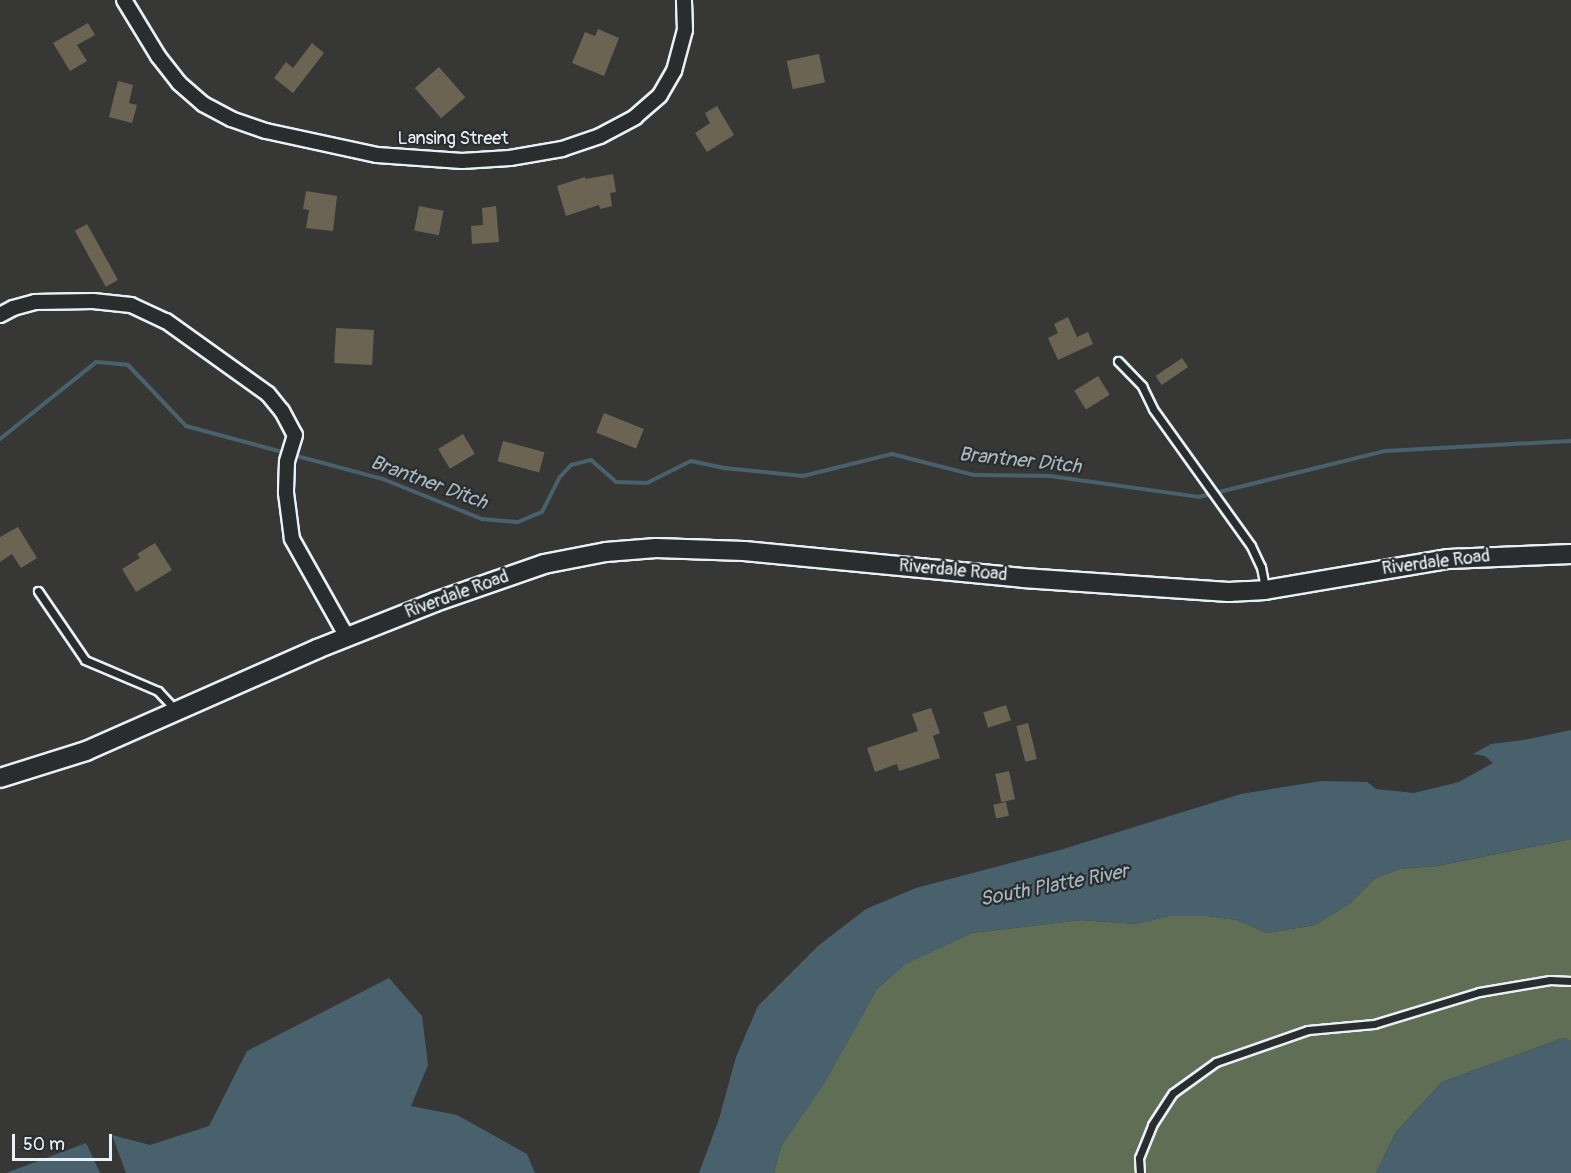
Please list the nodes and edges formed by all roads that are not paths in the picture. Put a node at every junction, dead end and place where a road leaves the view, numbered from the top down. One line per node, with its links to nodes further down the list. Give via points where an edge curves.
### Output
1 (124, 0): 2 (street, Lansing Street, via 169,72 203,104 231,119 266,132 377,155 462,161 562,149 635,117 660,95 677,65 685,30)
2 (684, 0)
3 (0, 315): 8 (street, via 35,302 131,305 166,321 268,394 295,435 286,462 292,539)
4 (1118, 361): 6 (lane, via 1142,386 1153,409 1251,546 1262,567)
5 (1571, 554): 6 (street, Riverdale Road, via 1448,560)
6 (1265, 590): 8 (street, Riverdale Road, via 1229,592 1123,586 744,551 639,549 544,564)
7 (38, 591): 9 (lane, via 85,660 158,691)
8 (347, 637): 9 (street, Riverdale Road)
9 (177, 711): 10 (street, Riverdale Road, via 86,751)
10 (0, 778)
11 (1571, 981): 12 (lane, via 1550,980 1479,992 1374,1024 1308,1030 1216,1062 1173,1093 1152,1125 1139,1158)
12 (1140, 1173)

